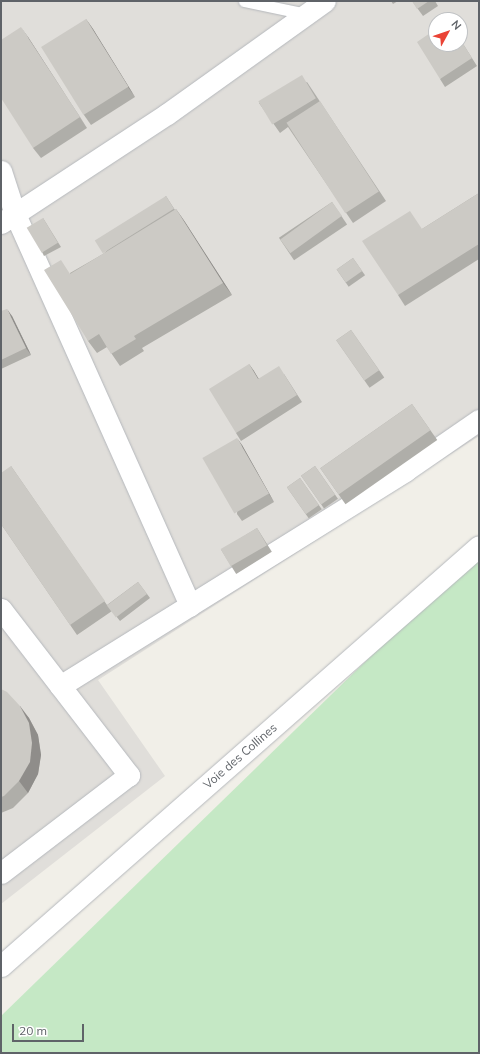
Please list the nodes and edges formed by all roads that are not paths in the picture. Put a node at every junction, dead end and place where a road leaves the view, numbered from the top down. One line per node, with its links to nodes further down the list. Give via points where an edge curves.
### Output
1 (244, 1): 3 (lane)
2 (325, 1): 3 (street)
3 (307, 14): 5 (street, via 167,114)
4 (1, 171): 5 (street)
5 (8, 218): 8 (street)
6 (479, 420): 8 (street, via 405,471)
7 (479, 546): 12 (street, Voie des Collines)
8 (190, 606): 10 (street)
9 (1, 609): 10 (street)
10 (60, 686): 11 (street, via 129,775)
11 (1, 873)
12 (1, 966)

